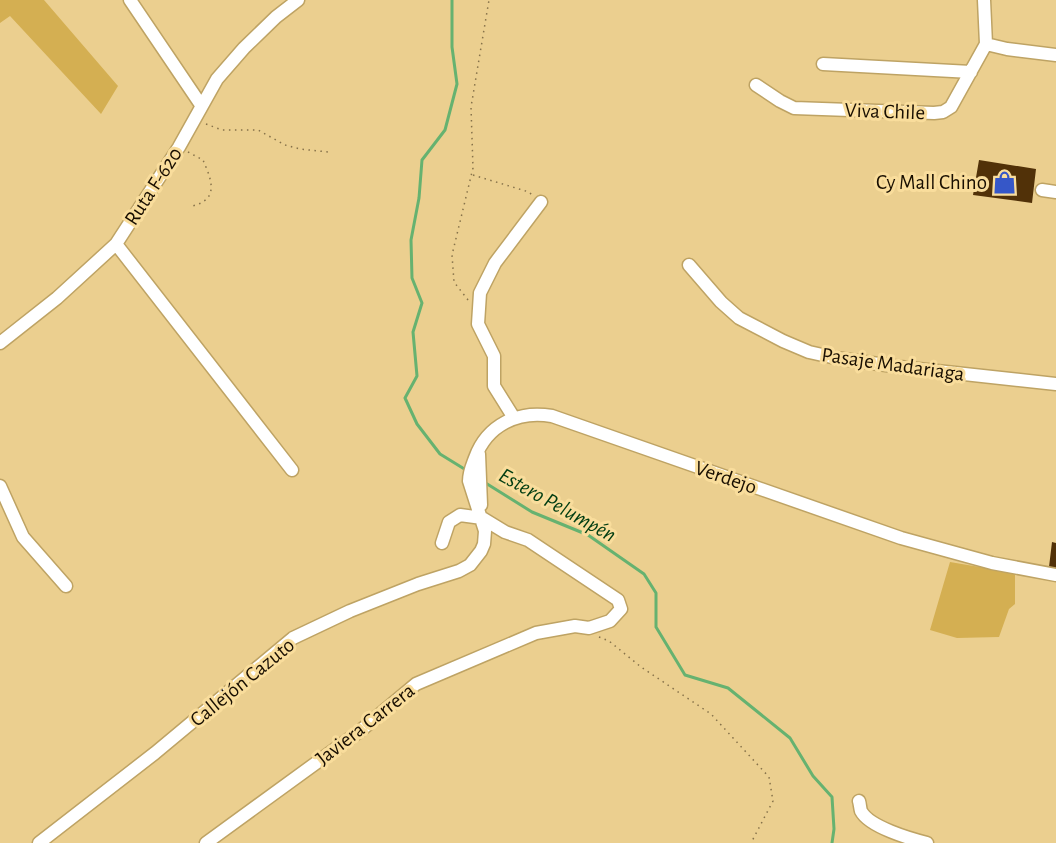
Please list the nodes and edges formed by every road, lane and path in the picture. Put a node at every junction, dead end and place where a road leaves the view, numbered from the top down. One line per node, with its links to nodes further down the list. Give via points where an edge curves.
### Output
1 (130, 0): 10 (street)
2 (298, 0): 10 (street, Ruta F-620, via 244,48)
3 (489, 0): 14 (path, via 471,107)
4 (984, 0): 5 (street)
5 (986, 44): 6 (street); 8 (street, Viva Chile)
6 (1056, 55)
7 (823, 64): 8 (street)
8 (971, 72): 9 (street, Viva Chile, via 951,107 934,113 794,108)
9 (756, 85)
10 (201, 105): 11 (street, Ruta F-620)
11 (195, 118): 12 (street, Ruta F-620); 13 (path, via 213,128 258,130 285,145)
12 (179, 147): 18 (path, via 202,160 211,183 211,194 205,201); 19 (street, Ruta F-620)
13 (328, 152)
14 (472, 174): 17 (path, via 528,192); 21 (path, via 452,255 454,282)
15 (1042, 190): 16 (street)
16 (1056, 192)
17 (542, 201): 21 (street, via 495,263 480,294)
18 (190, 207)
19 (116, 244): 22 (street, Ruta F-620); 26 (street)
20 (689, 265): 23 (street, Pasaje Madariaga, via 740,318 809,352 891,366)
21 (479, 312): 24 (street, via 478,324 494,356 494,386)
22 (0, 343)
23 (1056, 384)
24 (514, 418): 25 (street, Verdejo, via 495,429); 30 (street, Verdejo, via 552,416 901,538 992,563)
25 (478, 450): 28 (street, Callejón Cazuto)
26 (291, 470)
27 (0, 486): 31 (street, via 23,537)
28 (482, 518): 29 (street, via 460,515 449,522); 34 (street, Callejón Cazuto, via 483,544 470,565 350,610 293,638); 35 (street, Javiera Carrera, via 528,540 618,600 621,609 610,621 589,628 575,626 536,633 416,684 360,731)
29 (442, 543)
30 (1056, 574)
31 (66, 586)
32 (609, 640): 36 (path, via 641,667 711,714 769,777 773,801)
33 (859, 801): 37 (street, via 861,811 870,820 890,832)
34 (39, 843)
35 (206, 843)
36 (751, 843)
37 (927, 843)

